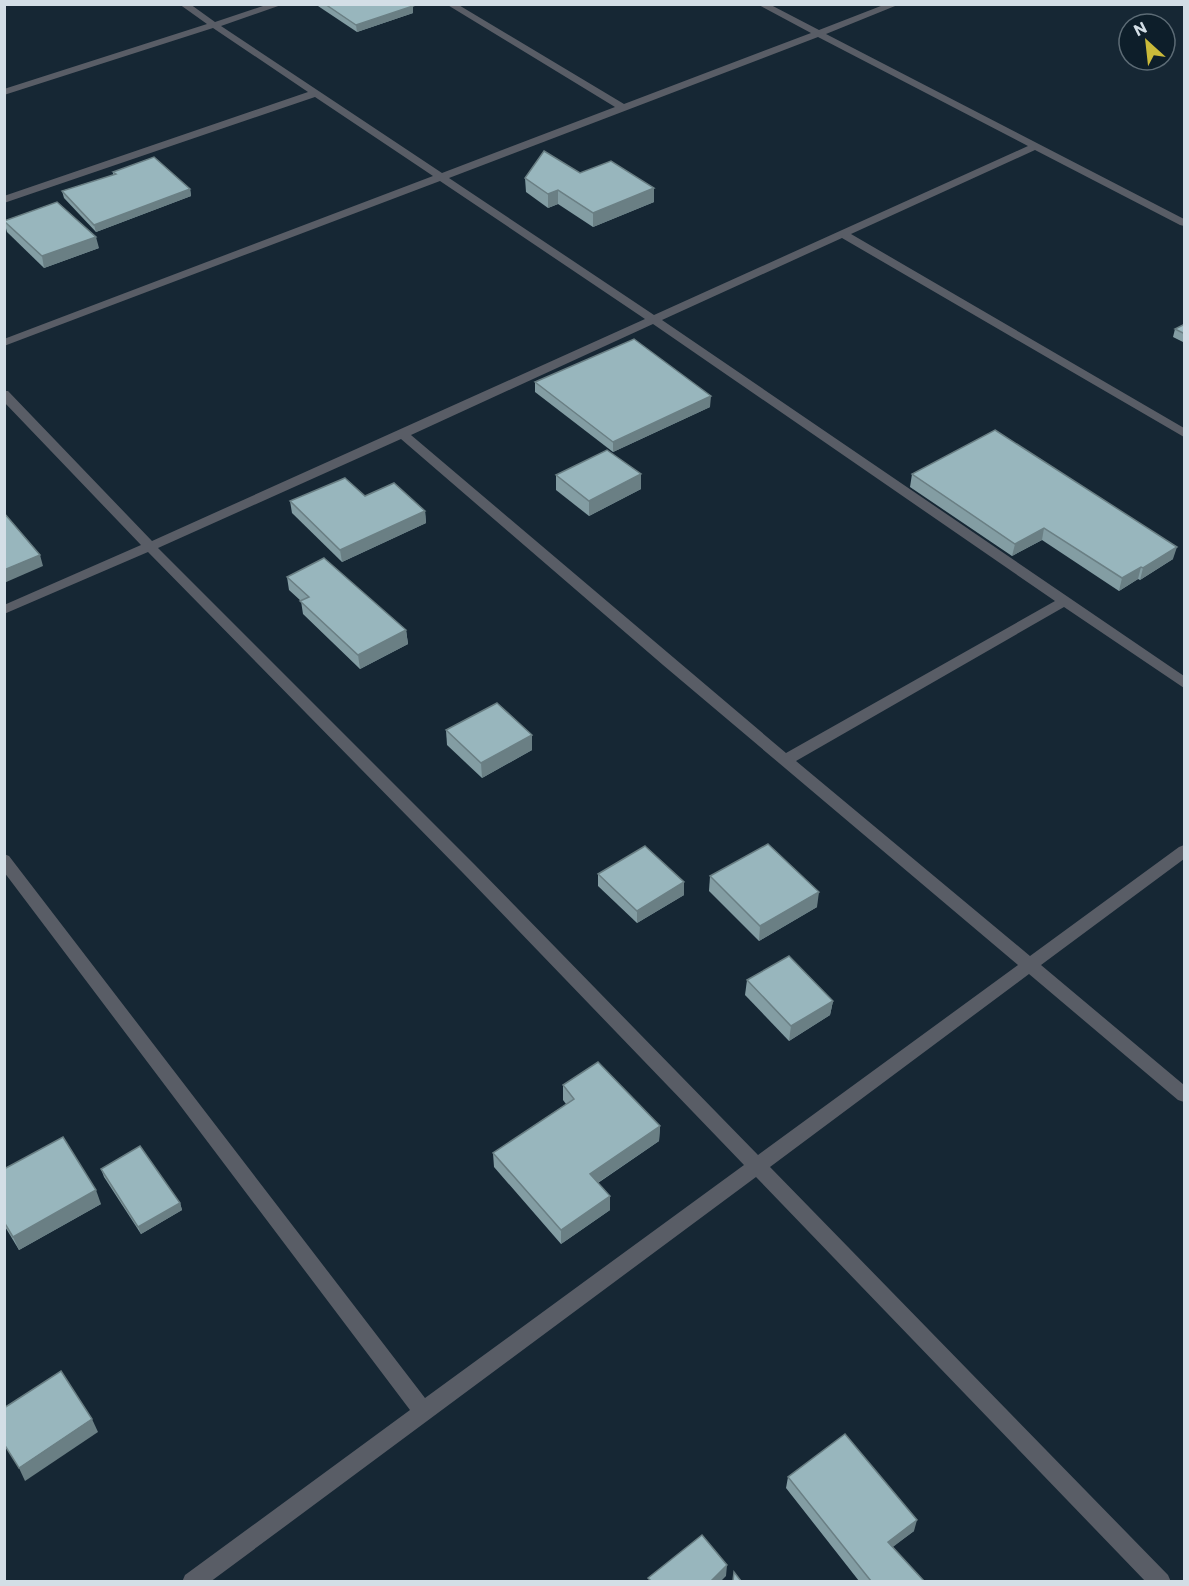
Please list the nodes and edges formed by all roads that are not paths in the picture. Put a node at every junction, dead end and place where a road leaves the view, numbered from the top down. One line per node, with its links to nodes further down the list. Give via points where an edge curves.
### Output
1 (183, 4): 6 (street)
2 (280, 4): 6 (street)
3 (450, 4): 10 (street)
4 (761, 4): 7 (street)
5 (896, 4): 7 (street)
6 (214, 25): 8 (street); 9 (street)
7 (818, 34): 10 (street); 11 (street)
8 (6, 90)
9 (316, 93): 12 (street); 13 (street)
10 (623, 108): 12 (street)
11 (1036, 146): 14 (street); 15 (street)
12 (441, 177): 16 (street); 17 (street)
13 (4, 200)
14 (1185, 223)
15 (843, 234): 16 (street); 19 (street)
16 (654, 320): 20 (street); 22 (street)
17 (4, 343)
18 (4, 394): 21 (street)
19 (1185, 433)
20 (403, 434): 21 (street); 25 (street)
21 (150, 547): 23 (street); 30 (street)
22 (1063, 602): 24 (street); 25 (street)
23 (4, 610)
24 (1185, 683)
25 (786, 760): 28 (street)
26 (1185, 851): 28 (street)
27 (4, 860): 31 (street)
28 (1031, 964): 29 (street); 30 (street)
29 (1185, 1095)
30 (757, 1166): 31 (street); 33 (street)
31 (423, 1411): 32 (street)
32 (192, 1581)
33 (1161, 1581)

